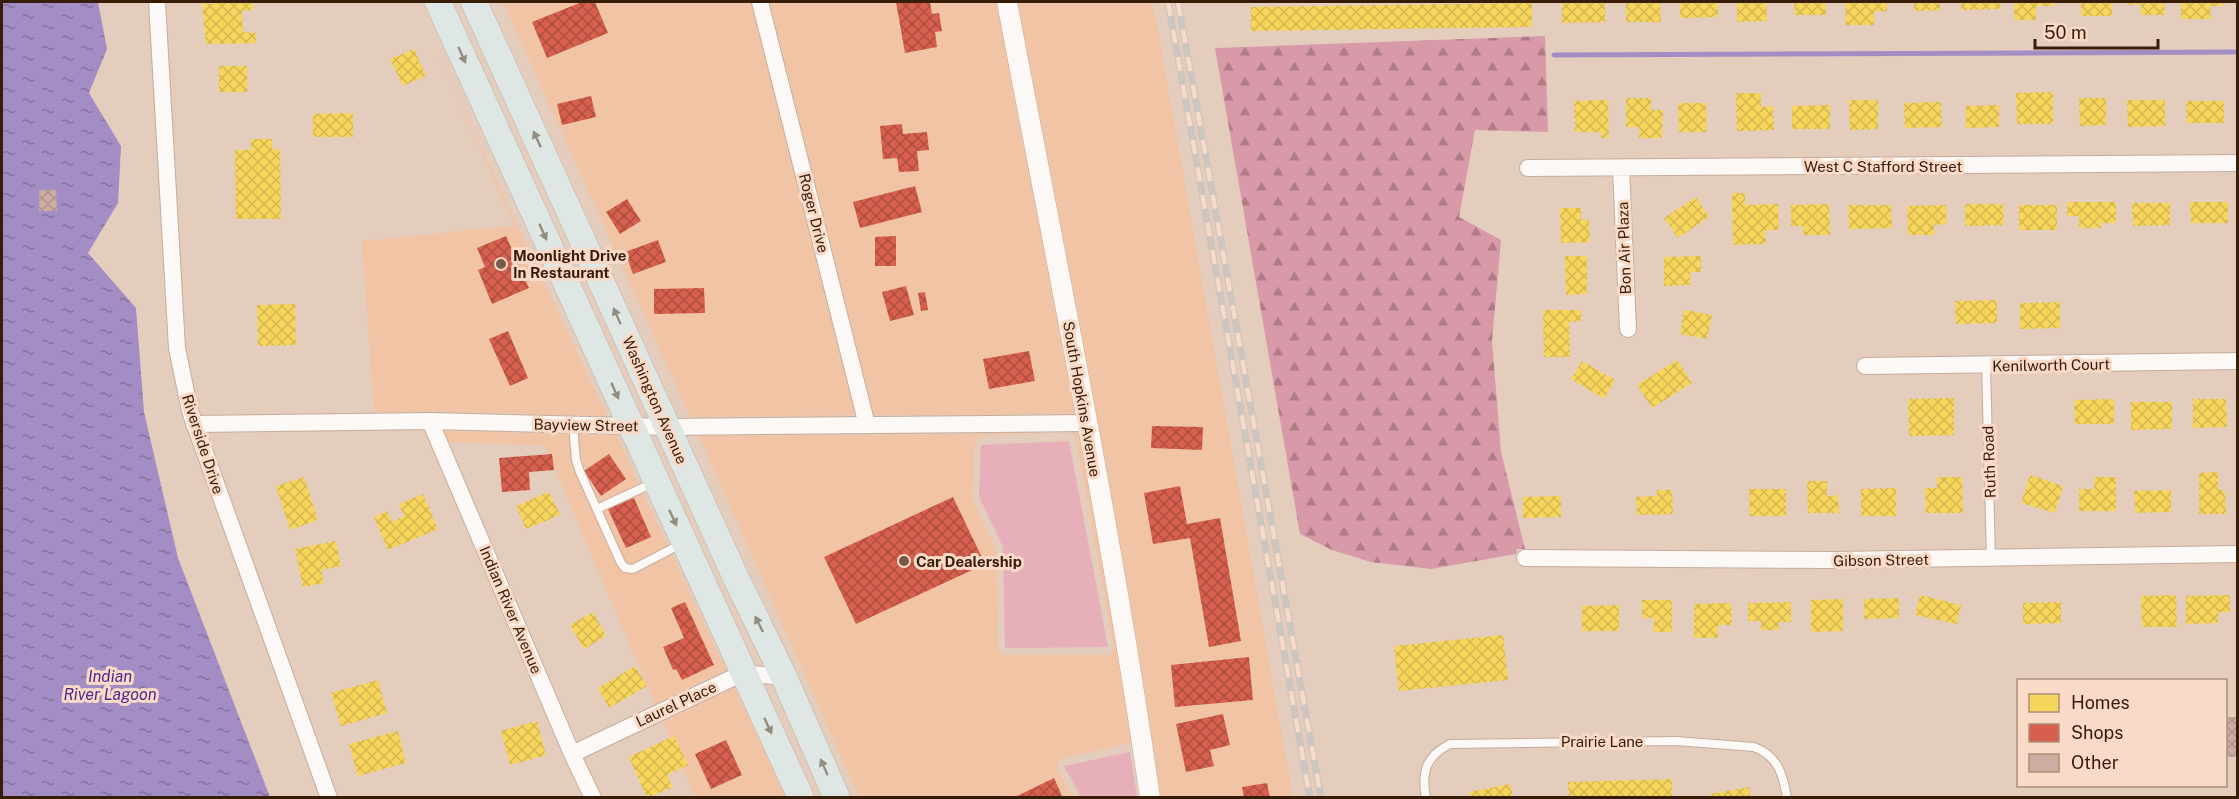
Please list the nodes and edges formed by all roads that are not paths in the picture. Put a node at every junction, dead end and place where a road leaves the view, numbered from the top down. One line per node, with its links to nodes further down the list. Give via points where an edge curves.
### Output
1 (157, 2): 17 (street, Riverside Drive, via 177,348)
2 (438, 2): 10 (main road, one-way to 10)
3 (474, 2): 9 (main road, Washington Avenue, one-way to 3)
4 (760, 2): 19 (street, Roger Drive)
5 (1007, 2): 16 (street, South Hopkins Avenue)
6 (2238, 163): 8 (street, West C Stafford Street)
7 (1528, 168): 8 (street, West C Stafford Street)
8 (1621, 168): 11 (street, Bon Air Plaza)
9 (554, 177): 10 (main road); 21 (main road, Washington Avenue, one-way to 9)
10 (524, 191): 20 (main road, one-way to 20)
11 (1628, 329)
12 (2238, 362): 14 (street, Kenilworth Court)
13 (1866, 366): 14 (street, Kenilworth Court)
14 (1986, 366): 27 (lane, Ruth Road)
15 (430, 422): 17 (street, Bayview Street); 18 (street, Bayview Street); 30 (street, Indian River Avenue)
16 (1087, 423): 19 (street, Bayview Street); 35 (street, South Hopkins Avenue)
17 (194, 424): 31 (street, Riverside Drive)
18 (573, 425): 20 (street, Bayview Street); 23 (lane, via 580,472)
19 (867, 425): 21 (street, Bayview Street)
20 (631, 426): 21 (street, Bayview Street); 22 (main road)
21 (668, 427): 29 (main road, Washington Avenue, one-way to 21)
22 (656, 481): 23 (lane); 24 (main road, one-way to 24)
23 (597, 509): 24 (lane, via 625,568 633,569)
24 (684, 543): 28 (main road)
25 (2238, 554): 27 (street, Gibson Street)
26 (1525, 558): 27 (street, Gibson Street)
27 (1991, 558)
28 (743, 673): 29 (street); 30 (street, Laurel Place); 33 (main road, one-way to 33)
29 (784, 677): 34 (main road, Washington Avenue, one-way to 29)
30 (572, 754): 32 (street, Indian River Avenue)
31 (329, 798)
32 (593, 798)
33 (801, 798)
34 (837, 798)
35 (1150, 798)
36 (1426, 798): 37 (lane, Prairie Lane, via 1425,765 1439,749 1450,744 1676,741 1765,751 1779,766)
37 (1787, 798)

